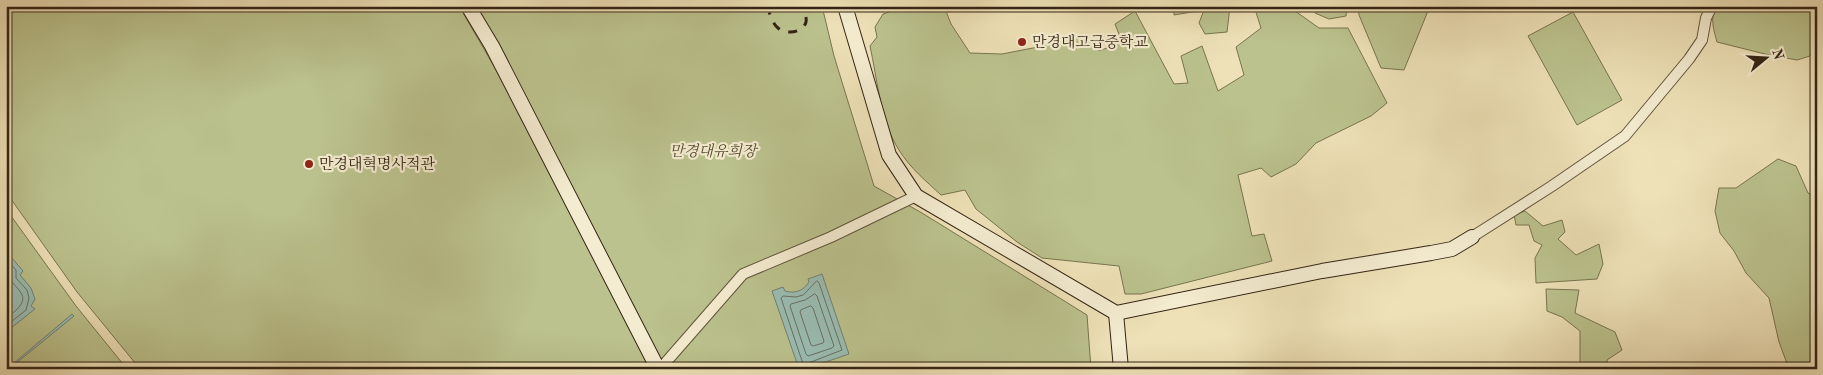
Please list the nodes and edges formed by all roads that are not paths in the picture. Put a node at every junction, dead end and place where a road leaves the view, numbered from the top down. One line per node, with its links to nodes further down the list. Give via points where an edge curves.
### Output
1 (468, 6): 7 (street, via 492,46)
2 (1712, 6): 5 (street, via 1702,40 1625,136)
3 (847, 13): 4 (street, via 889,155)
4 (916, 196): 6 (street); 7 (street, via 743,274)
5 (1472, 237): 6 (street, via 1452,249)
6 (1116, 312): 8 (street)
7 (659, 369)
8 (1120, 369)

